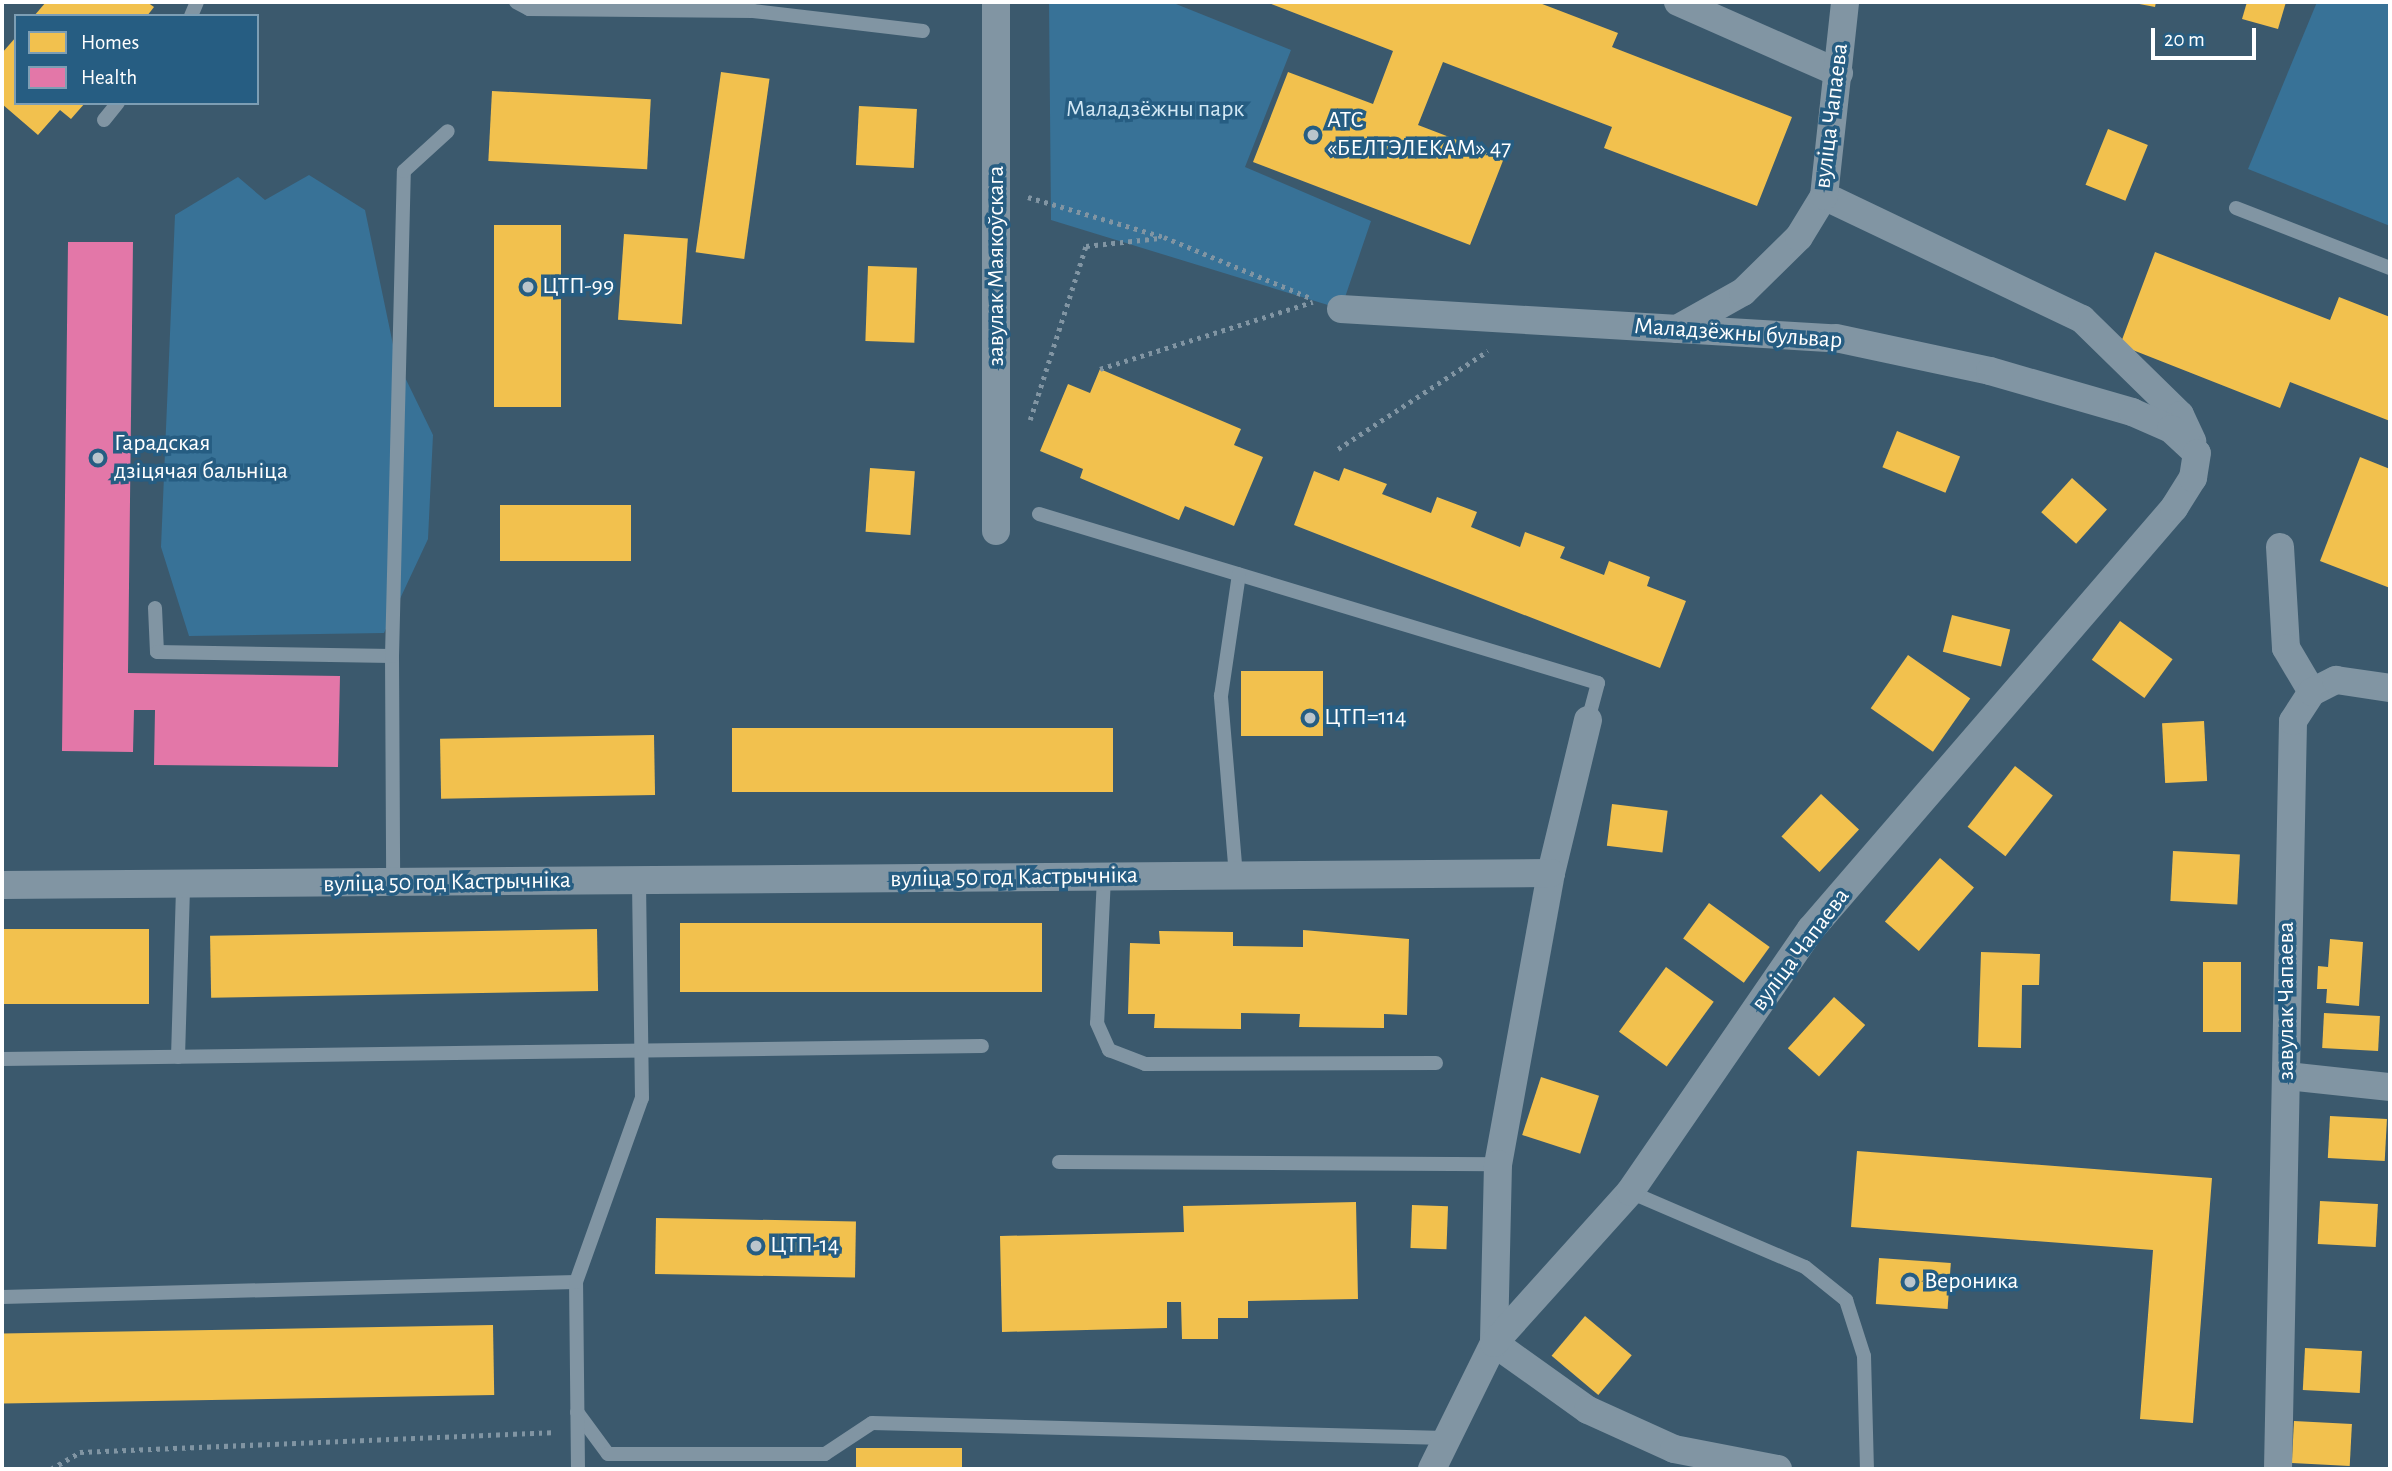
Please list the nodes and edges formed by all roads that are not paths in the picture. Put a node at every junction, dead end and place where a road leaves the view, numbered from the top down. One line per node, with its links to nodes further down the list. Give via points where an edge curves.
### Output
1 (516, 2): 5 (lane, via 528,9)
2 (996, 2): 18 (street, завулак Маякоўскага)
3 (1678, 2): 7 (street)
4 (1845, 2): 7 (street, вуліца Чапаева)
5 (588, 6): 6 (lane, via 752,11)
6 (923, 31)
7 (1839, 73): 11 (street, вуліца Чапаева)
8 (116, 105): 9 (lane)
9 (104, 120)
10 (448, 131): 22 (lane, via 404,171)
11 (1824, 196): 15 (street, вуліца Чапаева, via 1799,237 1744,292); 16 (street, via 2082,319 2180,415)
12 (2236, 208): 13 (lane)
13 (2390, 268)
14 (1329, 305): 15 (street, Маладзёжны бульвар, via 1530,324)
15 (1677, 329): 16 (street, Маладзёжны бульвар, via 1836,338 1990,371 2132,412 2171,429)
16 (2197, 453): 42 (street, вуліца Чапаева, via 2193,478 2174,508 1811,929)
17 (1039, 514): 20 (lane)
18 (996, 531)
19 (2280, 547): 24 (street, via 2286,648)
20 (1239, 574): 25 (lane, via 1598,683); 27 (lane, via 1221,696)
21 (155, 608): 22 (lane, via 156,652)
22 (392, 656): 30 (lane)
23 (2390, 688): 24 (street, via 2336,680)
24 (2312, 692): 38 (street, завулак Чапаева, via 2293,721 2289,755)
25 (1588, 720): 26 (street)
26 (1551, 873): 27 (street, вуліца 50 год Кастрычніка); 41 (street)
27 (1236, 876): 28 (street, вуліца 50 год Кастрычніка)
28 (1104, 877): 29 (street, вуліца 50 год Кастрычніка); 37 (lane, via 1097,1023 1109,1050 1145,1064)
29 (639, 881): 30 (street, вуліца 50 год Кастрычніка); 34 (lane)
30 (393, 883): 32 (street, вуліца 50 год Кастрычніка)
31 (2, 885): 32 (street, вуліца 50 год Кастрычніка)
32 (183, 885): 35 (lane)
33 (982, 1046): 34 (lane)
34 (640, 1048): 35 (lane); 43 (lane, via 642,1098)
35 (178, 1057): 36 (lane)
36 (2, 1059)
37 (1436, 1063)
38 (2287, 1076): 39 (street); 52 (street, завулак Чапаева)
39 (2390, 1087)
40 (1059, 1162): 41 (lane)
41 (1498, 1164): 45 (street)
42 (1630, 1192): 45 (street, вуліца Чапаева); 51 (lane, via 1805,1267 1846,1300 1864,1356)
43 (576, 1282): 44 (lane); 46 (lane)
44 (2, 1297)
45 (1494, 1343): 47 (street, вуліца Чапаева); 50 (street, via 1588,1410 1674,1449)
46 (577, 1412): 47 (lane, via 608,1454 825,1454 872,1423); 48 (lane)
47 (1446, 1438): 49 (street, вуліца Чапаева)
48 (578, 1469)
49 (1432, 1469)
50 (1778, 1469)
51 (1867, 1469)
52 (2278, 1469)

